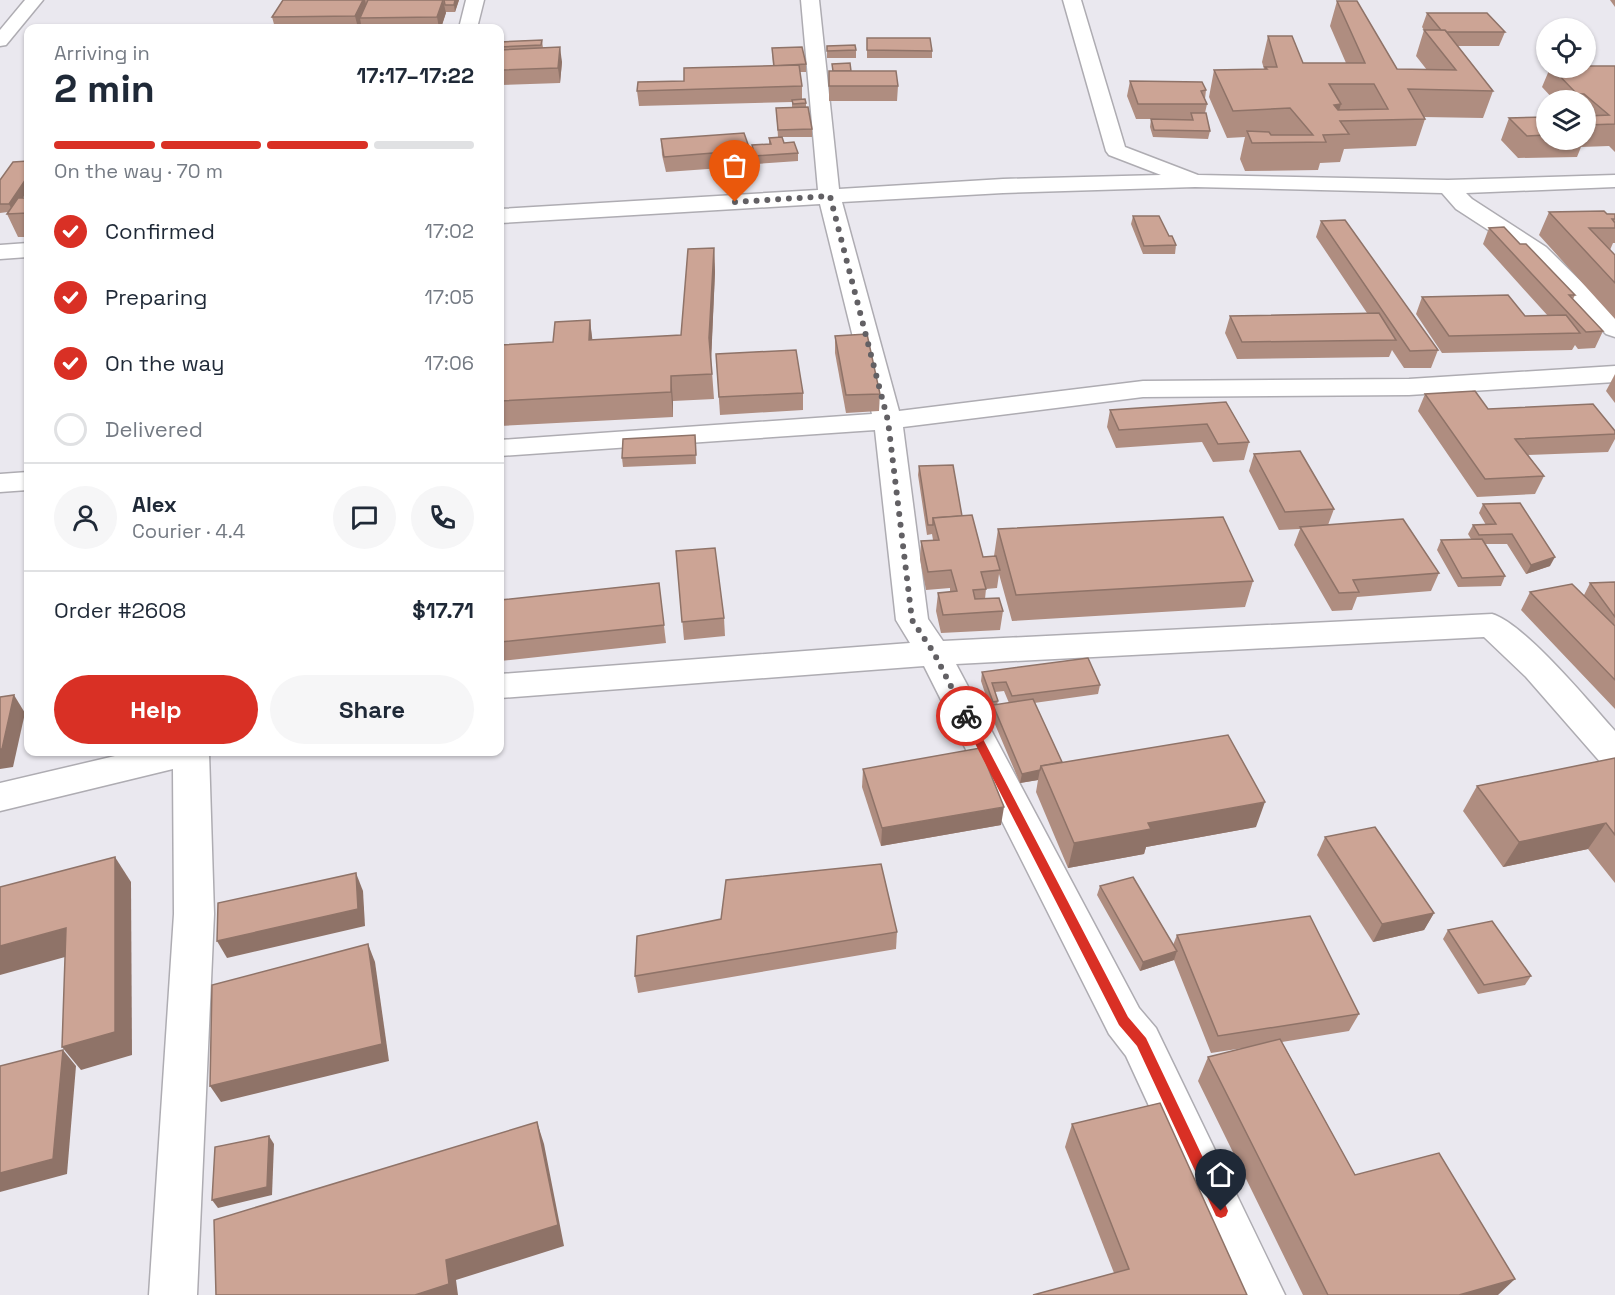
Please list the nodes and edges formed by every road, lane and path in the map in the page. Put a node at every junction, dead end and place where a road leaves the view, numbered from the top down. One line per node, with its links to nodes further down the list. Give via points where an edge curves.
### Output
1 (34, 0): 6 (street)
2 (475, 0): 5 (street)
3 (810, 0): 12 (street)
4 (1072, 0): 9 (street, via 1116,151)
5 (469, 24)
6 (0, 41)
7 (0, 46): 8 (street)
8 (19, 46)
9 (1195, 181): 11 (street); 12 (street)
10 (1615, 181): 11 (street)
11 (1448, 187): 16 (street, via 1464,204 1538,252)
12 (830, 196): 13 (street); 18 (street)
13 (504, 216)
14 (24, 250): 15 (street)
15 (0, 252)
16 (1615, 329)
17 (1615, 374): 18 (street, via 1409,387 1143,389)
18 (888, 421): 19 (street); 22 (street, via 912,620)
19 (504, 448)
20 (24, 481): 21 (street)
21 (0, 483)
22 (934, 653): 23 (street); 24 (street, via 1492,625 1538,668); 29 (street, via 1124,1021 1141,1042)
23 (504, 686)
24 (1615, 754)
25 (172, 756): 27 (street)
26 (189, 756): 28 (street, via 194,914)
27 (0, 797)
28 (172, 1295)
29 (1261, 1295)

